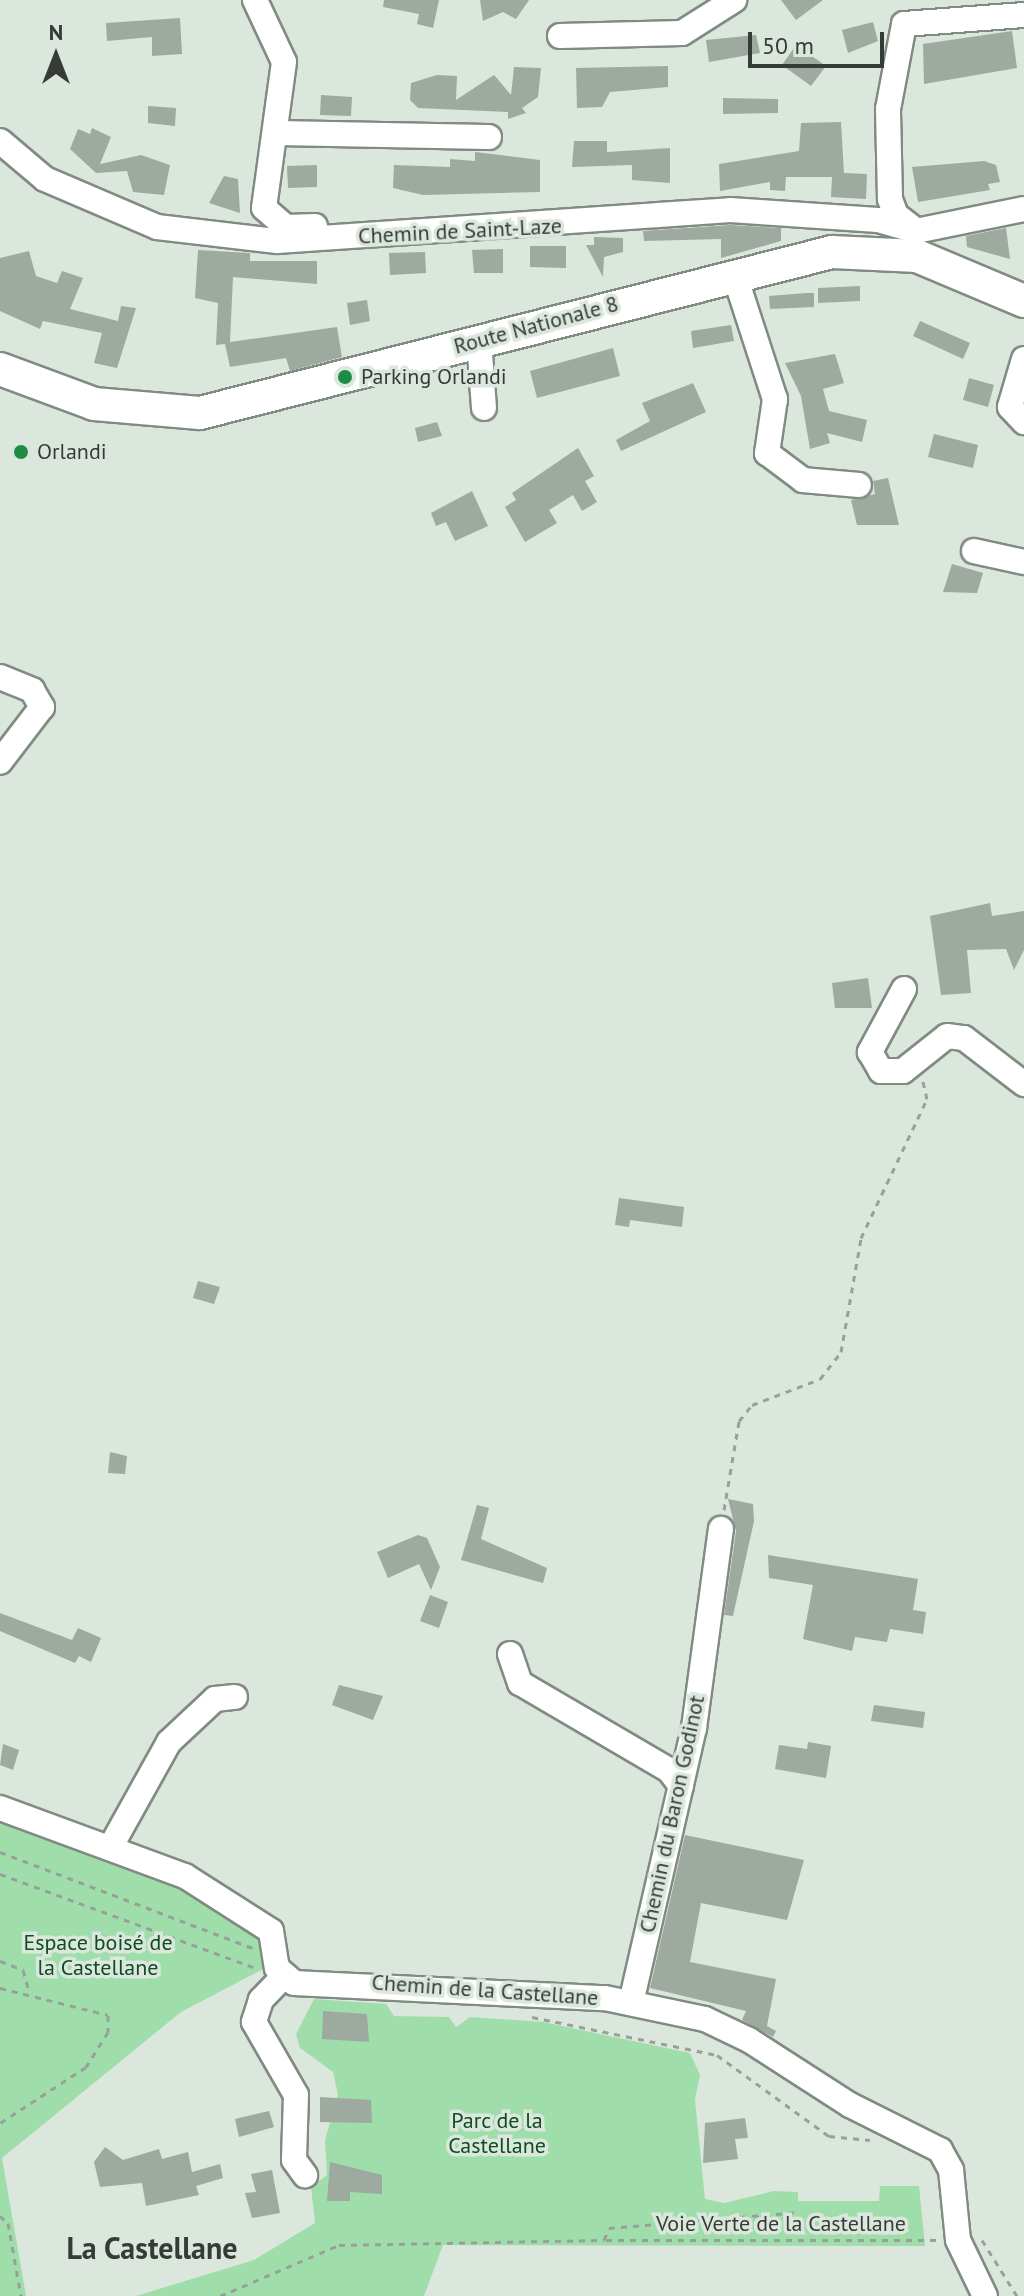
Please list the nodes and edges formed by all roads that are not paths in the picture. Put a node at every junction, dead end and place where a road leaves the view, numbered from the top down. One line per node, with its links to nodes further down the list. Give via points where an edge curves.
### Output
1 (255, 0): 6 (street, via 284,62)
2 (734, 0): 5 (street, via 682,33)
3 (902, 12): 4 (street); 11 (street, via 888,109 890,199)
4 (1024, 15)
5 (560, 36)
6 (277, 133): 7 (street); 10 (street, via 264,208 286,227 383,223)
7 (489, 137)
8 (0, 141): 10 (street, Chemin de Saint-Laze, via 45,179 157,227 277,241)
9 (1024, 209): 11 (street)
10 (429, 232): 11 (street, Chemin de Saint-Laze, via 730,210 878,220)
11 (916, 244): 12 (main road, Route Nationale 8, via 832,252); 13 (main road, Route Nationale 8)
12 (734, 273): 15 (main road, Route Nationale 8, via 200,413 94,404); 17 (street, via 775,399 767,453 803,480)
13 (1024, 301)
14 (1024, 359): 16 (street, via 1010,407)
15 (0, 369)
16 (1024, 422)
17 (859, 485)
18 (974, 551): 19 (street)
19 (1024, 562)
20 (0, 677): 21 (street, via 32,690 42,707)
21 (0, 762)
22 (904, 989): 23 (street, via 870,1052 881,1071 910,1065 947,1036 964,1038)
23 (1024, 1084)
24 (721, 1529): 27 (street, Chemin du Baron Godinot)
25 (510, 1654): 27 (street, via 520,1683 669,1770)
26 (235, 1697): 29 (street, via 215,1699 169,1742)
27 (681, 1786): 31 (street, Chemin du Baron Godinot)
28 (0, 1808): 29 (street)
29 (110, 1848): 30 (street, via 185,1876 271,1931)
30 (280, 1972): 31 (street, Chemin de la Castellane, via 542,1990); 32 (street, via 254,2022 296,2095 294,2160)
31 (631, 2003): 33 (street, Chemin de la Castellane, via 705,2019 940,2150 951,2170 958,2240)
32 (305, 2175)
33 (985, 2296)

